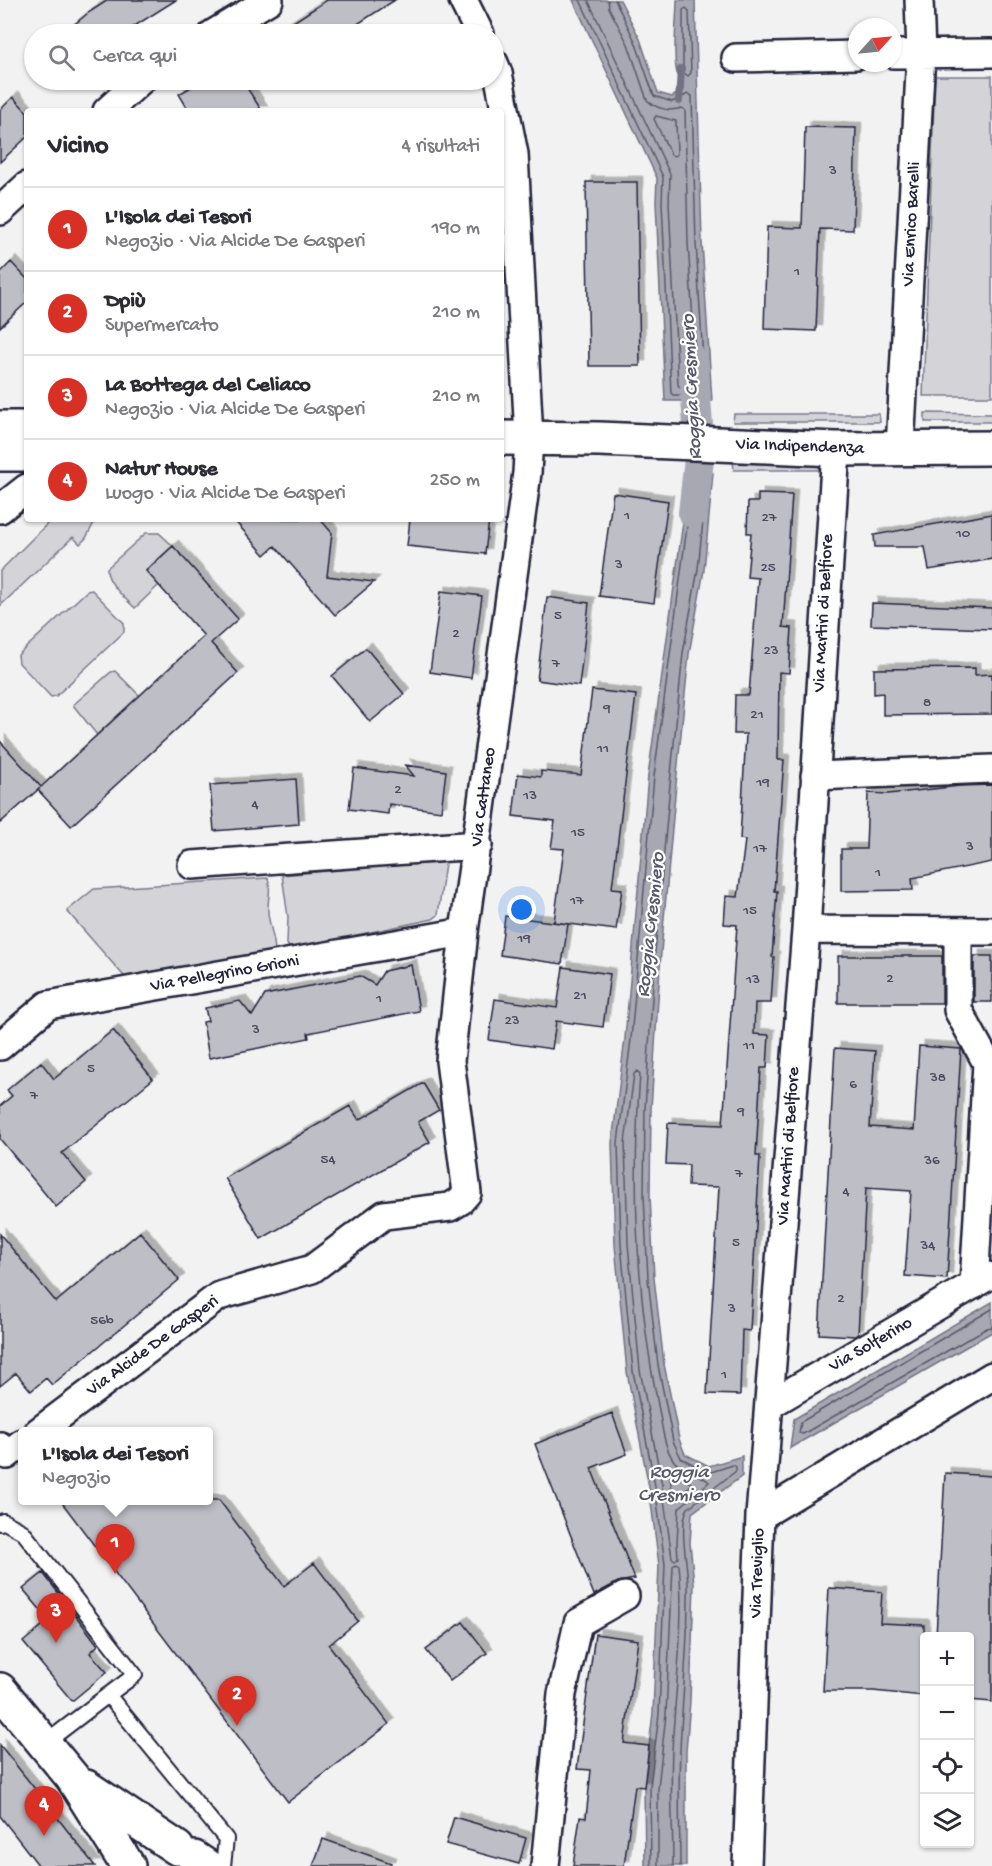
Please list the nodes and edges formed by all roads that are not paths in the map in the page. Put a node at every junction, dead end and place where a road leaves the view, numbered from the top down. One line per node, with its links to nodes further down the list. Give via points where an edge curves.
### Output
1 (269, 0): 4 (street)
2 (463, 0): 5 (street)
3 (919, 0): 6 (street, Via Enrico Barelli)
4 (229, 24)
5 (475, 24)
6 (921, 53): 7 (street); 8 (street); 21 (street, Via Enrico Barelli)
7 (992, 53)
8 (902, 54)
9 (848, 55): 10 (street)
10 (736, 58)
11 (130, 90): 13 (street)
12 (501, 90): 18 (street, Via Cattaneo, via 514,154 529,400)
13 (110, 108)
14 (24, 189): 15 (street)
15 (0, 211)
16 (0, 428): 17 (street)
17 (24, 428)
18 (515, 438): 20 (street, Via Indipendenza); 28 (street, Via Cattaneo, via 527,473)
19 (992, 448): 21 (street, Via Indipendenza)
20 (836, 449): 21 (street, Via Indipendenza); 27 (street, Via Martiri di Belfiore)
21 (900, 449)
22 (0, 454): 23 (street)
23 (24, 454)
24 (24, 490): 25 (street)
25 (0, 509)
26 (992, 769): 27 (street)
27 (815, 777): 30 (street, Via Martiri di Belfiore)
28 (478, 845): 29 (street); 33 (street, Via Cattaneo)
29 (192, 865)
30 (806, 930): 31 (street); 39 (street, Via Martiri di Belfiore)
31 (958, 931): 32 (street); 35 (street, Via Solferino, via 958,1010 987,1063)
32 (992, 931)
33 (464, 932): 34 (street, Via Pellegrino Grioni, via 48,1005); 36 (street, Via Cattaneo, via 450,1061)
34 (0, 1046)
35 (987, 1137): 37 (street, Via Solferino)
36 (467, 1193): 40 (street, Via Alcide De Gasperi, via 450,1207 384,1215 312,1269 219,1296)
37 (983, 1280): 39 (street, Via Solferino)
38 (992, 1376): 41 (street, Via Treviglio)
39 (769, 1405): 41 (street, Via Martiri di Belfiore)
40 (43, 1427)
41 (760, 1516): 52 (street, Via Treviglio)
42 (0, 1523): 45 (lane, via 23,1532 135,1675)
43 (625, 1596): 51 (street, via 578,1623 562,1694)
44 (0, 1690): 46 (street)
45 (108, 1695): 46 (lane); 48 (lane, via 226,1839)
46 (44, 1744): 47 (street)
47 (72, 1777): 48 (street); 49 (street)
48 (200, 1861): 50 (street, via 158,1850)
49 (128, 1866)
50 (141, 1866)
51 (545, 1866)
52 (747, 1866)

